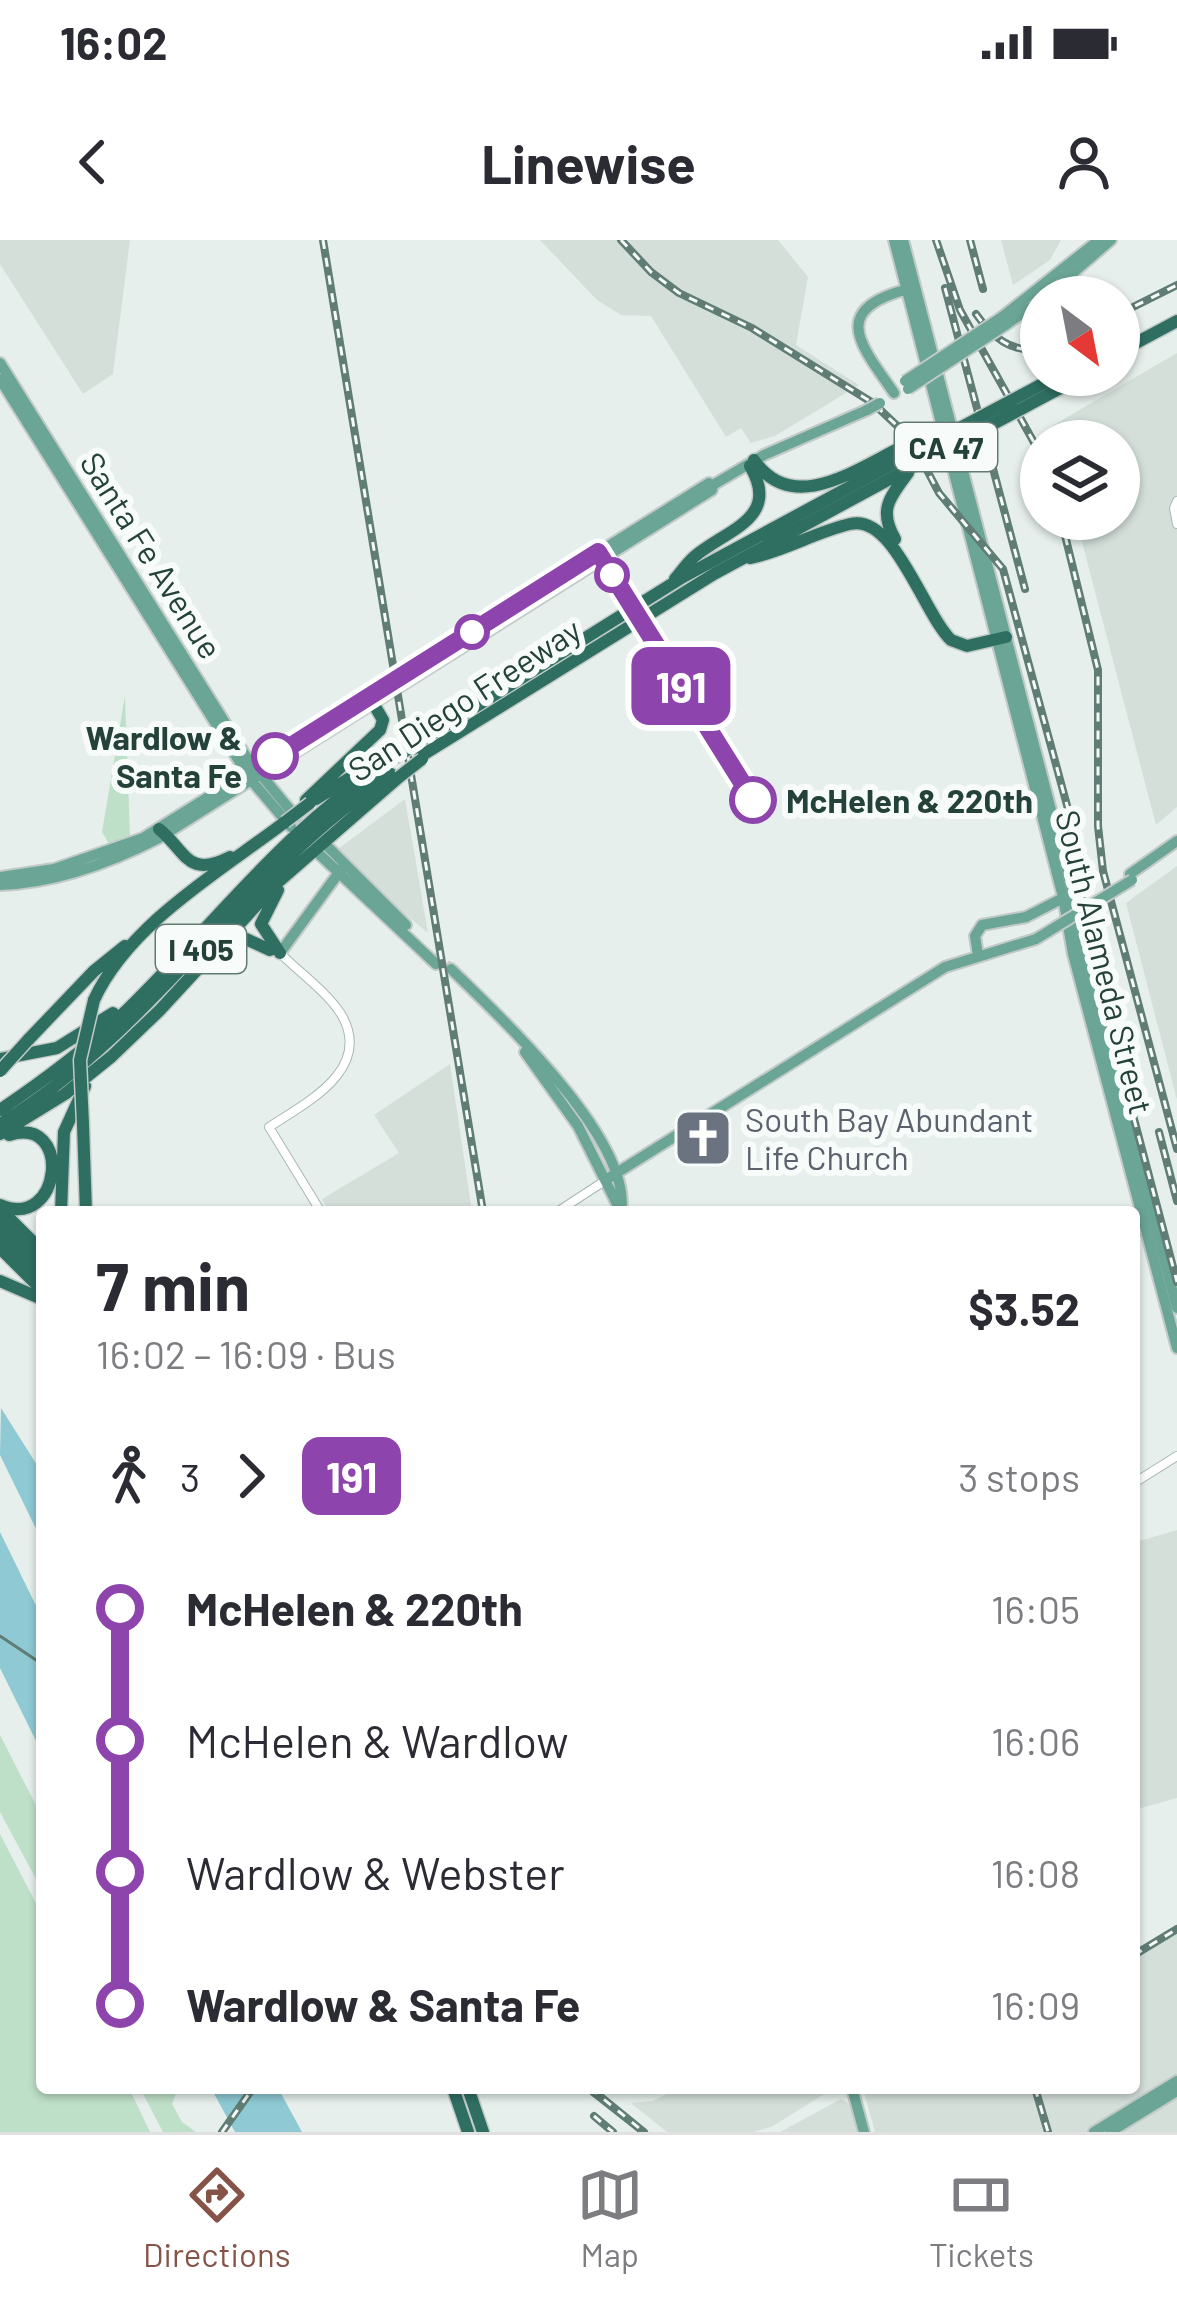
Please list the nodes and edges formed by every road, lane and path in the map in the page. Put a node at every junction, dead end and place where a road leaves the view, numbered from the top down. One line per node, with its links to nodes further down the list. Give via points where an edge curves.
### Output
1 (894, 240): 6 (main road, South Alameda Street / CA 47)
2 (903, 240): 6 (main road, South Alameda Street / CA 47)
3 (1099, 240): 8 (main road)
4 (1111, 240): 5 (main road)
5 (1069, 276)
6 (912, 288): 13 (main road, via 876,298 857,324 864,350); 26 (main road, South Alameda Street / CA 47)
7 (1020, 311): 8 (main road)
8 (1005, 320): 13 (main road, bridge)
9 (1177, 320): 10 (highway)
10 (1140, 340)
11 (0, 364): 19 (main road, Santa Fe Avenue)
12 (0, 379): 19 (main road, Santa Fe Avenue)
13 (901, 388): 18 (main road, bridge)
14 (1028, 396): 17 (highway, bridge)
15 (1029, 396): 17 (highway, bridge)
16 (1032, 396): 17 (highway, bridge, via 932,457)
17 (907, 458): 18 (highway, via 800,488 773,482); 20 (highway); 20 (highway)
18 (751, 462): 21 (main road); 25 (highway, via 760,489 753,515 692,558)
19 (62, 469): 30 (main road, Santa Fe Avenue)
20 (892, 478): 24 (highway); 25 (highway); 26 (highway, via 888,526 949,629 965,639)
21 (714, 484): 27 (main road); 30 (main road)
22 (1175, 505): 23 (street)
23 (1177, 524)
24 (732, 564): 26 (highway, via 869,524 887,538 946,637 967,646); 28 (highway)
25 (677, 581): 28 (highway)
26 (1000, 636): 42 (main road, South Alameda Street / CA 47)
27 (373, 703): 30 (main road); 33 (highway, via 380,730)
28 (424, 747): 29 (highway, bridge); 29 (highway, San Diego Freeway / I 405, bridge)
29 (397, 764): 33 (highway, via 352,773); 40 (highway); 49 (highway, San Diego Freeway / I 405, via 335,800 280,847); 53 (highway, San Diego Freeway / I 405, via 289,855 110,1042)
30 (253, 774): 31 (main road); 32 (main road); 34 (main road); 35 (main road)
31 (236, 790): 32 (main road); 35 (main road)
32 (263, 796): 34 (main road)
33 (308, 801): 34 (highway, bridge)
34 (291, 823): 36 (highway, bridge)
35 (163, 831): 36 (highway, via 181,856 202,865); 41 (main road, via 96,866)
36 (267, 835): 43 (highway)
37 (1177, 845): 45 (main road, bridge, via 1036,936)
38 (323, 850): 39 (main road)
39 (342, 868): 44 (main road); 46 (main road)
40 (291, 869): 44 (highway, via 261,920); 47 (highway)
41 (0, 881)
42 (1068, 896): 45 (main road, via 1031,915 982,925 975,937); 61 (main road, South Alameda Street / CA 47, via 1073,954); 73 (main road, South Alameda Street / CA 47)
43 (132, 943): 51 (highway, bridge, via 94,970); 57 (highway, bridge, via 94,1000 81,1050)
44 (280, 952): 47 (highway, via 246,939); 58 (street, via 340,1014 349,1048 331,1084 269,1127)
45 (980, 955): 55 (main road, via 938,972)
46 (435, 959)
47 (199, 968): 52 (highway)
48 (451, 974): 55 (main road, via 560,1081)
49 (159, 977): 50 (highway, via 77,1039); 53 (highway, San Diego Freeway / I 405)
50 (0, 1059)
51 (0, 1071)
52 (94, 1071): 54 (highway); 56 (highway, via 64,1132)
53 (0, 1117)
54 (0, 1137): 62 (highway, via 34,1132 51,1156 40,1202 24,1211)
55 (611, 1177): 59 (street); 60 (main road)
56 (61, 1206)
57 (86, 1206)
58 (317, 1206)
59 (565, 1206)
60 (622, 1206)
61 (1140, 1206)
62 (0, 1207): 66 (highway)
63 (1140, 1208): 74 (main road, South Alameda Street / CA 47)
64 (0, 1222): 68 (highway)
65 (0, 1236): 69 (highway)
66 (36, 1245)
67 (0, 1248): 71 (highway)
68 (36, 1257)
69 (36, 1272)
70 (0, 1281): 72 (highway)
71 (36, 1284)
72 (36, 1296)
73 (1177, 1308)
74 (1177, 1348)
75 (1177, 1456): 76 (street)
76 (1140, 1479)
77 (1177, 2081): 85 (main road)
78 (1177, 2091): 86 (main road)
79 (455, 2094): 82 (highway)
80 (470, 2094): 83 (highway)
81 (854, 2094): 84 (main road)
82 (468, 2132)
83 (483, 2132)
84 (864, 2132)
85 (1094, 2132)
86 (1110, 2132)

